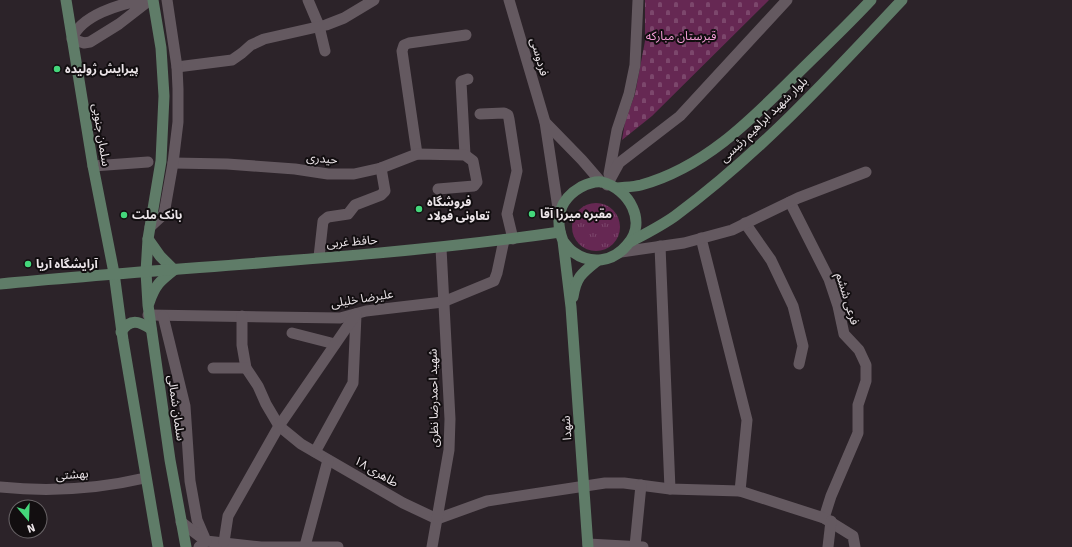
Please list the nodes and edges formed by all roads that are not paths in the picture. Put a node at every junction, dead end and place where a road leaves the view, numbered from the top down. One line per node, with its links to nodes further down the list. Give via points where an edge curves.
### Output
1 (66, 0): 14 (main road, سلمان جنوبی)
2 (143, 0): 14 (street, via 113,7 94,16 74,32)
3 (151, 0): 14 (street, via 90,42 84,44); 32 (main road, via 161,48 164,96 161,162)
4 (167, 0): 16 (street)
5 (308, 0): 12 (street)
6 (374, 0): 12 (street, via 344,18)
7 (509, 0): 19 (street, فردوسی)
8 (638, 0): 27 (street, via 635,65 617,130)
9 (787, 0): 27 (street, via 680,116 619,163)
10 (871, 0): 27 (main road, بلوار شهید ابراهیم رئیسی, via 756,115 722,144 692,164 664,178 640,186)
11 (902, 0): 37 (main road, بلوار شهید ابراهیم رئیسی, via 748,156 674,217)
12 (319, 26): 15 (street); 16 (street, via 264,39 251,45 232,60)
13 (466, 35): 20 (street, via 404,45 402,51)
14 (72, 39): 24 (main road, سلمان جنوبی)
15 (325, 51)
16 (177, 67): 23 (street, via 178,122)
17 (468, 79): 21 (street, via 461,82)
18 (480, 114): 36 (street, via 508,114 517,171 507,214)
19 (545, 122): 27 (street); 30 (street, فردوسی)
20 (417, 154): 21 (street, حیدری); 25 (street, حیدری)
21 (465, 155): 28 (street, via 473,161 476,184)
22 (148, 162): 24 (street)
23 (173, 163): 25 (street, حیدری, via 227,164 328,174 354,174); 32 (street, via 164,214)
24 (92, 166): 45 (main road, سلمان جنوبی)
25 (381, 168): 41 (street, via 385,191 381,195 355,205 348,214 328,217 323,221)
26 (866, 172): 29 (street)
27 (608, 185): 30 (main road, via 588,184 572,192 564,202); 37 (main road, via 626,196 633,207 635,231)
28 (438, 189)
29 (790, 202): 31 (street); 70 (street, فرعی ششم, via 829,279 844,334 859,350 866,365 866,380 858,405 858,433 830,496)
30 (559, 215): 33 (main road)
31 (745, 224): 34 (street); 57 (street, via 771,260 794,306 803,346)
32 (150, 227): 35 (main road)
33 (561, 236): 36 (main road, حافظ غربی); 42 (main road, via 572,251 584,258); 48 (main road)
34 (701, 238): 38 (street); 68 (street, via 747,420)
35 (148, 239): 43 (main road); 44 (main road)
36 (508, 239): 39 (main road, حافظ غربی); 47 (street, علیرضا خلیلی, via 494,281)
37 (630, 242): 40 (main road)
38 (660, 246): 40 (street); 67 (street)
39 (441, 248): 41 (main road, حافظ غربی); 47 (street, شهید احمدرضا نظری)
40 (621, 252): 42 (main road)
41 (318, 257): 43 (main road, حافظ غربی)
42 (597, 261): 48 (main road, via 584,271 575,283)
43 (174, 270): 44 (main road, حافظ غربی); 49 (main road, via 159,282 152,293)
44 (146, 272): 45 (main road, حافظ غربی); 49 (main road, سلمان شمالی)
45 (114, 273): 46 (main road, حافظ غربی); 54 (main road)
46 (0, 284)
47 (443, 302): 50 (street, علیرضا خلیلی); 69 (street, شهید احمدرضا نظری, via 450,419 449,450)
48 (571, 307): 65 (main road, شهدا)
49 (148, 310): 51 (street, علیرضا خلیلی); 53 (main road, سلمان شمالی)
50 (356, 314): 52 (street, علیرضا خلیلی, via 340,318); 56 (street); 61 (street, via 353,383)
51 (163, 316): 52 (street, علیرضا خلیلی); 73 (street, via 185,406 190,481)
52 (242, 316): 59 (street, طاهری ۱۸, via 242,344)
53 (151, 329): 54 (main road, via 139,322 133,322); 71 (main road, سلمان شمالی)
54 (121, 332): 63 (main road)
55 (292, 333): 56 (street)
56 (335, 344): 60 (street)
57 (799, 364)
58 (213, 368): 59 (street)
59 (246, 368): 60 (street, طاهری ۱۸)
60 (279, 426): 61 (street, طاهری ۱۸); 72 (street, via 228,516)
61 (315, 452): 62 (street, طاهری ۱۸)
62 (328, 460): 69 (street, طاهری ۱۸, via 403,503); 77 (street)
63 (146, 478): 66 (street, بهشتی, via 115,485 45,490); 75 (main road)
64 (641, 485): 65 (street, via 605,483); 67 (street); 80 (street)
65 (583, 486): 69 (street, via 487,501); 74 (main road, شهدا)
66 (0, 487)
67 (670, 489): 68 (street)
68 (740, 491): 70 (street)
69 (437, 519): 79 (street, شهید احمدرضا نظری)
70 (827, 519): 81 (street, فرعی ششم); 82 (street, via 853,536)
71 (181, 522): 73 (street); 76 (main road, سلمان شمالی)
72 (224, 542): 73 (street); 77 (street, via 261,547)
73 (202, 544)
74 (588, 546): 80 (street)
75 (158, 547)
76 (186, 547)
77 (311, 547): 78 (street)
78 (338, 547)
79 (432, 547)
80 (639, 547)
81 (828, 547)
82 (855, 547)

